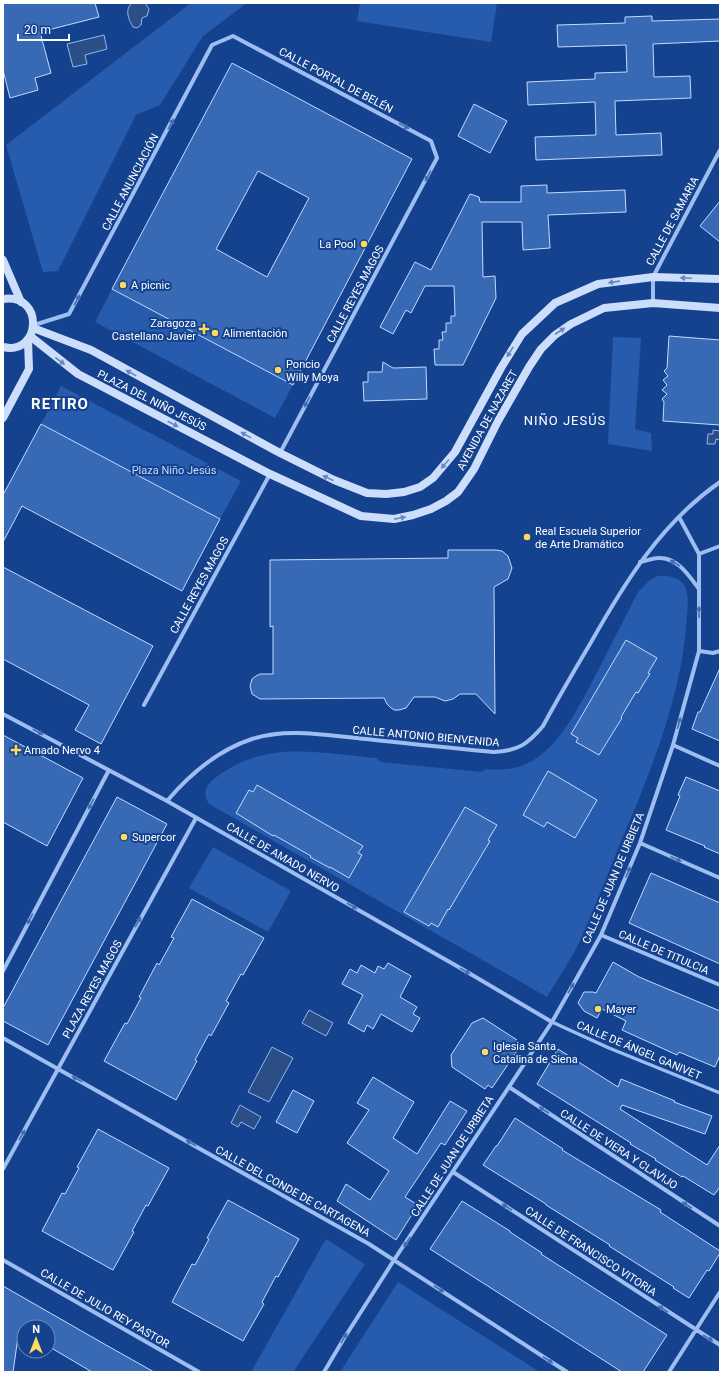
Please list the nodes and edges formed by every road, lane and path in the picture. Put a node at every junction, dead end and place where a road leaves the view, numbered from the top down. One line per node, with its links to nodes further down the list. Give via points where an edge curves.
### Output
1 (233, 36): 2 (street, CALLE PORTAL DE BELÉN, one-way to 2); 11 (street, CALLE ANUNCIACIÓN, one-way to 1, via 69,314 212,45)
2 (430, 140): 15 (street, CALLE REYES MAGOS, one-way to 15, via 437,158)
3 (720, 150): 5 (street, CALLE DE SAMARIA)
4 (3, 260): 8 (main road)
5 (653, 276): 6 (main road, AVENIDA DE NAZARET, one-way to 5); 9 (street, CALLE DE SAMARIA); 15 (main road, AVENIDA DE NAZARET, one-way to 15, via 598,284 555,303 522,334 500,368 455,452 433,478 420,487 404,492 367,493)
6 (720, 279)
7 (3, 299): 8 (main road, via 17,299)
8 (21, 302): 11 (main road, via 30,309)
9 (653, 303): 10 (main road, AVENIDA DE NAZARET); 16 (main road, AVENIDA DE NAZARET, one-way to 9, via 361,516 394,519 430,509 458,492 474,469 529,367 541,349 555,335 604,308)
10 (720, 308)
11 (34, 326): 12 (main road); 15 (main road, PLAZA DEL NIÑO JESÚS, one-way to 11, via 91,350)
12 (29, 338): 13 (main road, via 14,348); 14 (main road, via 29,369); 16 (main road, PLAZA DEL NIÑO JESÚS, one-way to 16, via 78,374)
13 (3, 347)
14 (3, 418)
15 (280, 454)
16 (270, 474): 27 (street, CALLE REYES MAGOS)
17 (720, 482): 18 (street, CALLE ANTONIO BIENVENIDA)
18 (679, 517): 20 (street, CALLE DE JUAN DE URBIETA); 21 (street, CALLE ANTONIO BIENVENIDA)
19 (720, 546): 20 (street)
20 (699, 554): 22 (street, CALLE DE JUAN DE URBIETA)
21 (640, 562): 22 (street, one-way to 21, via 686,570 672,560 659,558); 32 (street, CALLE ANTONIO BIENVENIDA, via 615,600 543,726 522,746 507,752 494,752 316,734 273,735 253,739 220,754 184,782)
22 (699, 590): 23 (street, CALLE DE JUAN DE URBIETA, one-way to 22)
23 (699, 650): 25 (street); 29 (street, CALLE DE JUAN DE URBIETA, one-way to 23)
24 (720, 651): 25 (street)
25 (713, 653): 26 (street)
26 (720, 656)
27 (144, 705)
28 (3, 714): 31 (street, CALLE DE AMADO NERVO, one-way to 31)
29 (673, 745): 30 (street); 34 (street, CALLE DE JUAN DE URBIETA)
30 (720, 766)
31 (109, 770): 32 (street, CALLE DE AMADO NERVO); 37 (street, one-way to 37)
32 (167, 801): 33 (street, CALLE DE AMADO NERVO)
33 (196, 818): 39 (street, CALLE DE AMADO NERVO, one-way to 39); 41 (street, PLAZA REYES MAGOS, one-way to 33)
34 (640, 843): 35 (street, one-way to 35); 36 (street, CALLE DE JUAN DE URBIETA, one-way to 34)
35 (720, 878)
36 (601, 935): 38 (street, CALLE DE TITULCIA); 39 (street, CALLE DE JUAN DE URBIETA, one-way to 36)
37 (3, 971)
38 (720, 985)
39 (552, 1022): 42 (street, CALLE DE JUAN DE URBIETA); 43 (street, CALLE DE ÁNGEL GANIVET)
40 (3, 1038): 41 (street, CALLE DEL CONDE DE CARTAGENA)
41 (58, 1068): 44 (street, PLAZA REYES MAGOS, one-way to 41); 48 (street, CALLE DEL CONDE DE CARTAGENA, one-way to 41)
42 (508, 1087): 45 (street, CALLE DE JUAN DE URBIETA); 46 (street, CALLE DE VIERA Y CLAVIJO, one-way to 42)
43 (720, 1093)
44 (3, 1169)
45 (453, 1172): 48 (street, CALLE DE JUAN DE URBIETA, one-way to 48); 50 (street, CALLE DE FRANCISCO VITORIA, one-way to 45)
46 (720, 1226)
47 (3, 1260): 52 (street, CALLE DE JULIO REY PASTOR)
48 (394, 1260): 53 (street, CALLE DE JUAN DE URBIETA, one-way to 48); 54 (street, CALLE DEL CONDE DE CARTAGENA, one-way to 54)
49 (720, 1292): 50 (street)
50 (696, 1330): 51 (street, CALLE DE FRANCISCO VITORIA, one-way to 51); 55 (street)
51 (720, 1345)
52 (199, 1372)
53 (324, 1372)
54 (568, 1372)
55 (669, 1372)

